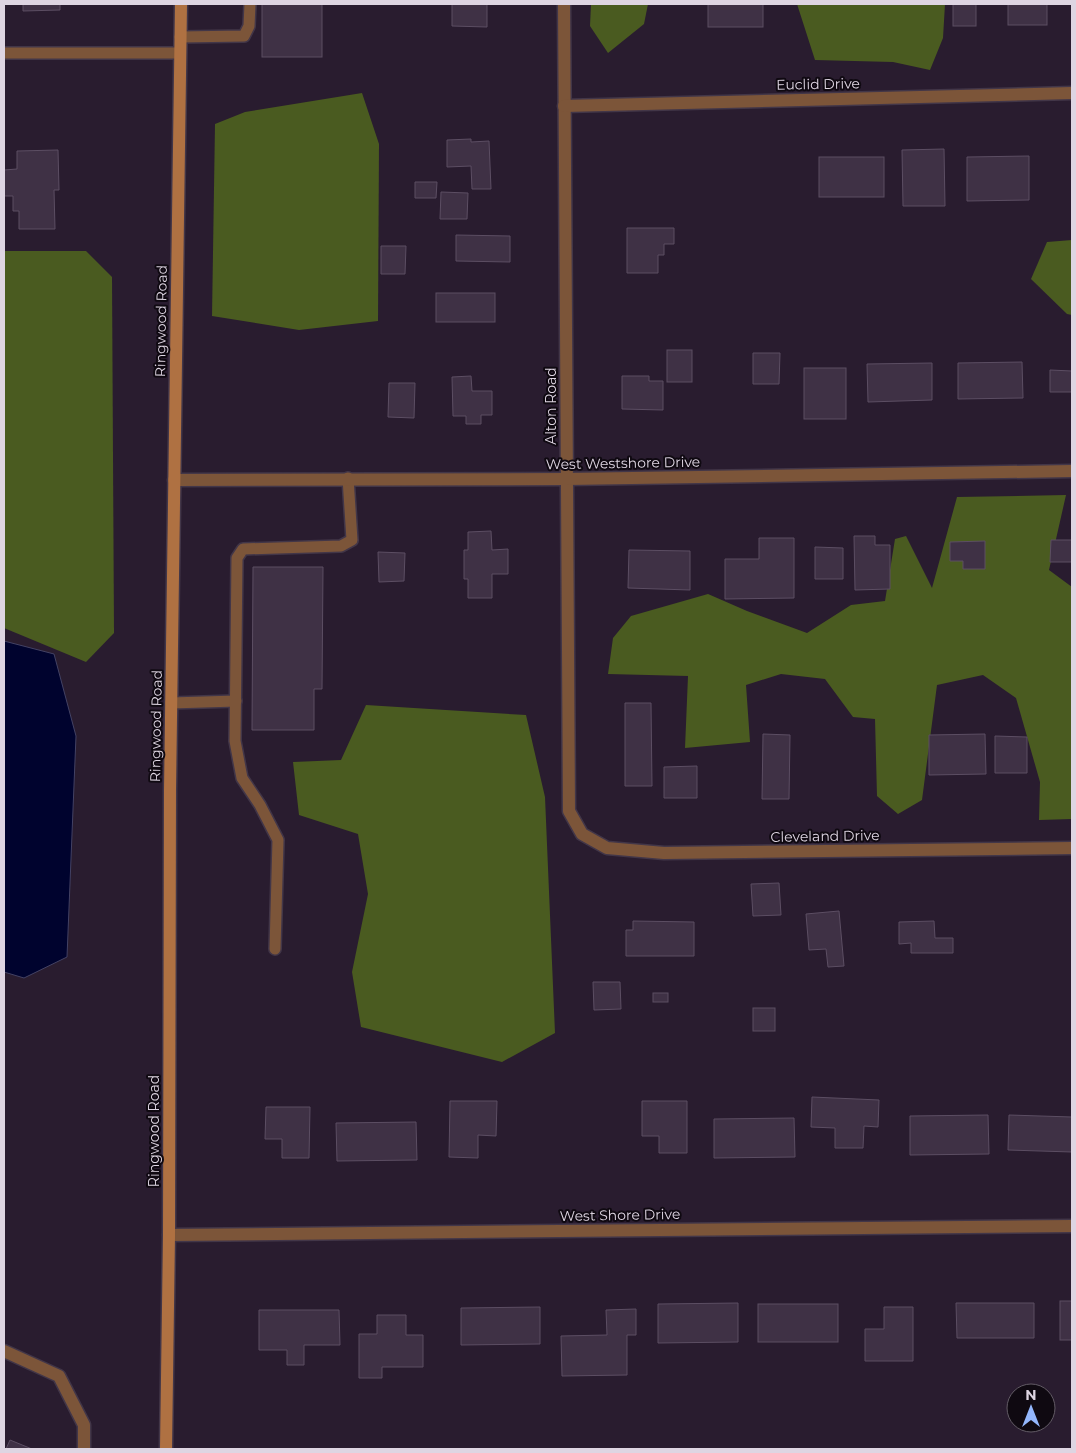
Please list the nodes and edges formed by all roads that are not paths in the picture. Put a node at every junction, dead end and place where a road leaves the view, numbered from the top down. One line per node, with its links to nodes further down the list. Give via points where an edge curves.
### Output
1 (181, 4): 4 (street, Ringwood Road)
2 (250, 4): 4 (lane, via 249,26 244,36)
3 (564, 4): 8 (street, Alton Road)
4 (180, 36): 6 (street, Ringwood Road)
5 (4, 53): 6 (lane)
6 (180, 53): 12 (street, Ringwood Road)
7 (1072, 93): 8 (street, Euclid Drive)
8 (564, 106): 11 (street, Alton Road)
9 (1072, 471): 11 (street, West Westshore Drive)
10 (348, 478): 11 (street, West Westshore Drive); 12 (street, West Westshore Drive); 13 (lane, via 352,540 341,546 243,549 237,558)
11 (567, 479): 15 (street, Alton Road, via 569,811)
12 (174, 480): 14 (street, Ringwood Road)
13 (236, 701): 14 (lane); 17 (lane, via 235,741 242,778 278,840)
14 (171, 703): 19 (street, Ringwood Road)
15 (582, 834): 16 (street, Cleveland Drive, via 607,848 664,853)
16 (1072, 848)
17 (274, 949)
18 (1072, 1226): 19 (street, West Shore Drive)
19 (169, 1235): 22 (street, Ringwood Road)
20 (4, 1351): 21 (street, via 59,1376 84,1425)
21 (84, 1449)
22 (166, 1449)

